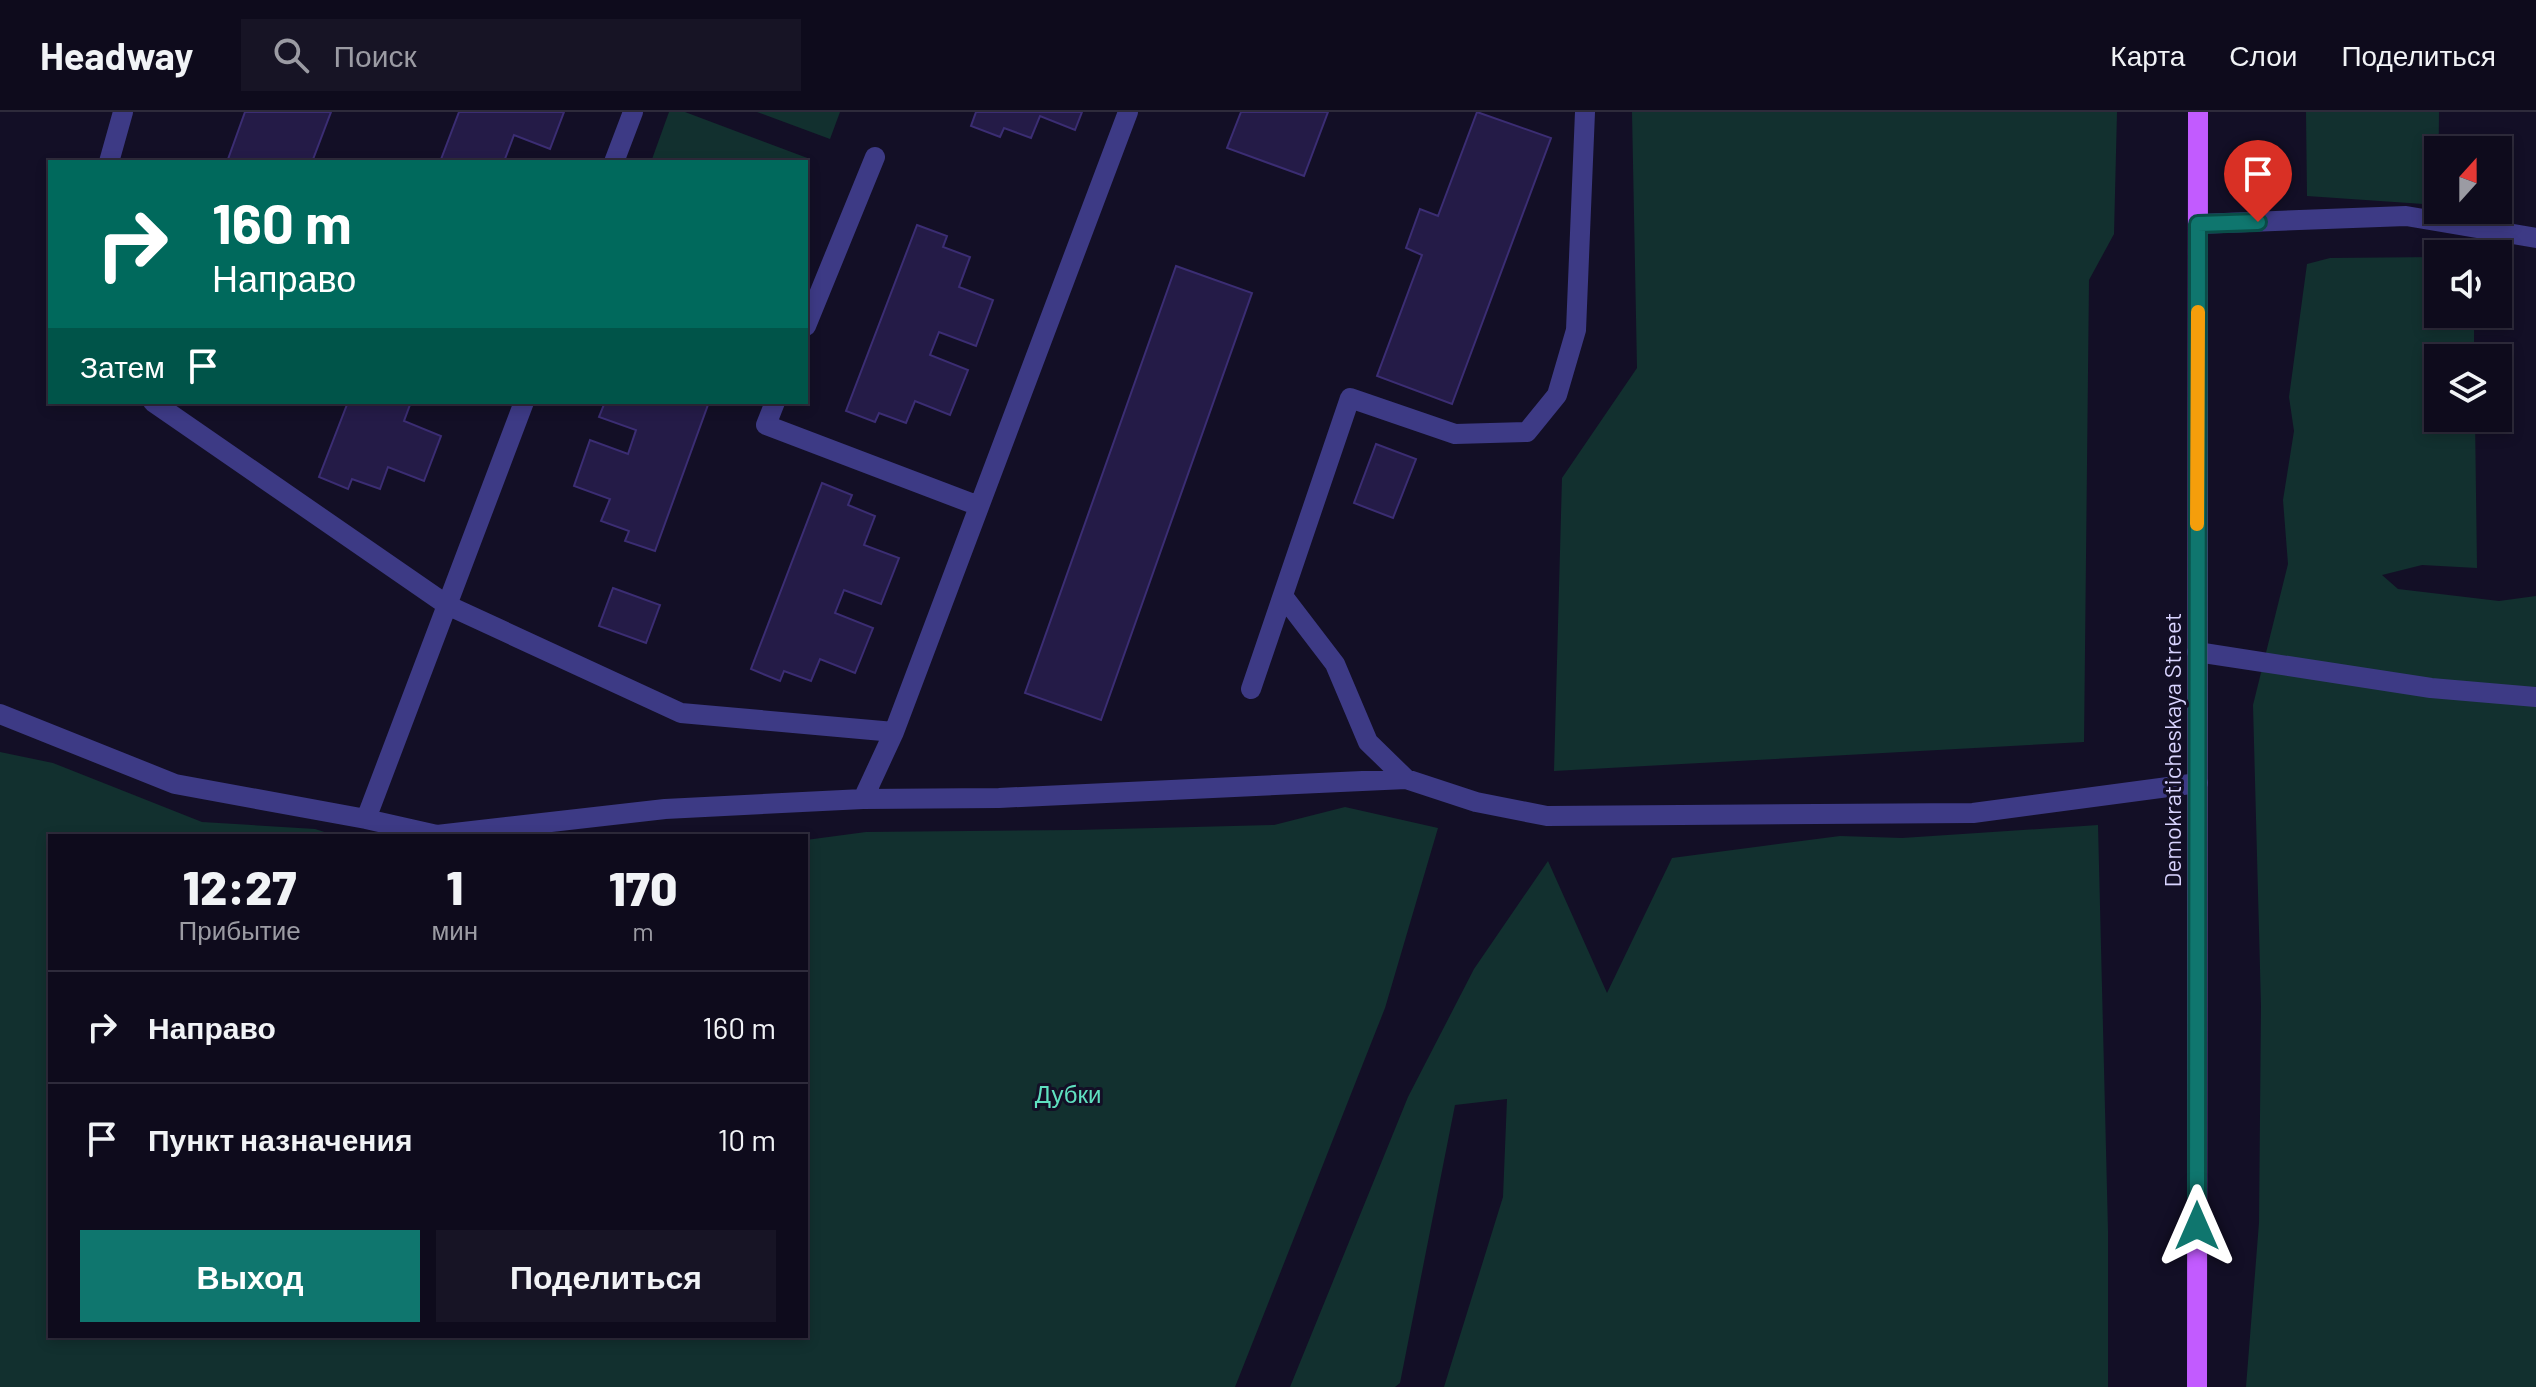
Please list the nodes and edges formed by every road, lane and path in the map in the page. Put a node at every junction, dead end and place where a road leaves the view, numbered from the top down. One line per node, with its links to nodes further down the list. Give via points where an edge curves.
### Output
1 (123, 112): 7 (lane)
2 (633, 112): 8 (lane)
3 (1128, 112): 15 (lane)
4 (1585, 112): 16 (lane, via 1576,330 1557,395 1527,432 1455,434 1350,398)
5 (2198, 112): 9 (main road, Demokraticheskaya Street)
6 (875, 157): 11 (lane)
7 (110, 160)
8 (615, 160)
9 (2198, 224): 10 (lane, via 2406,216); 18 (main road, Demokraticheskaya Street)
10 (2536, 238)
11 (808, 321)
12 (156, 404): 17 (lane)
13 (523, 404): 17 (lane)
14 (774, 404): 15 (lane, via 766,425)
15 (979, 506): 22 (lane)
16 (1283, 596): 19 (lane); 23 (lane, via 1335,664 1368,742)
17 (447, 605): 22 (lane, via 681,713); 26 (lane)
18 (2197, 652): 20 (lane, via 2431,688); 24 (main road, Demokraticheskaya Street)
19 (1251, 689)
20 (2536, 697)
21 (0, 714): 26 (lane, via 175,784)
22 (894, 732): 25 (lane)
23 (1406, 779): 24 (lane, via 1476,802 1547,816 1973,813); 25 (lane, via 999,798)
24 (2198, 783): 29 (main road, Demokraticheskaya Street)
25 (863, 799): 28 (lane, via 665,809)
26 (366, 819): 27 (lane)
27 (433, 834)
28 (446, 834)
29 (2197, 1387)

